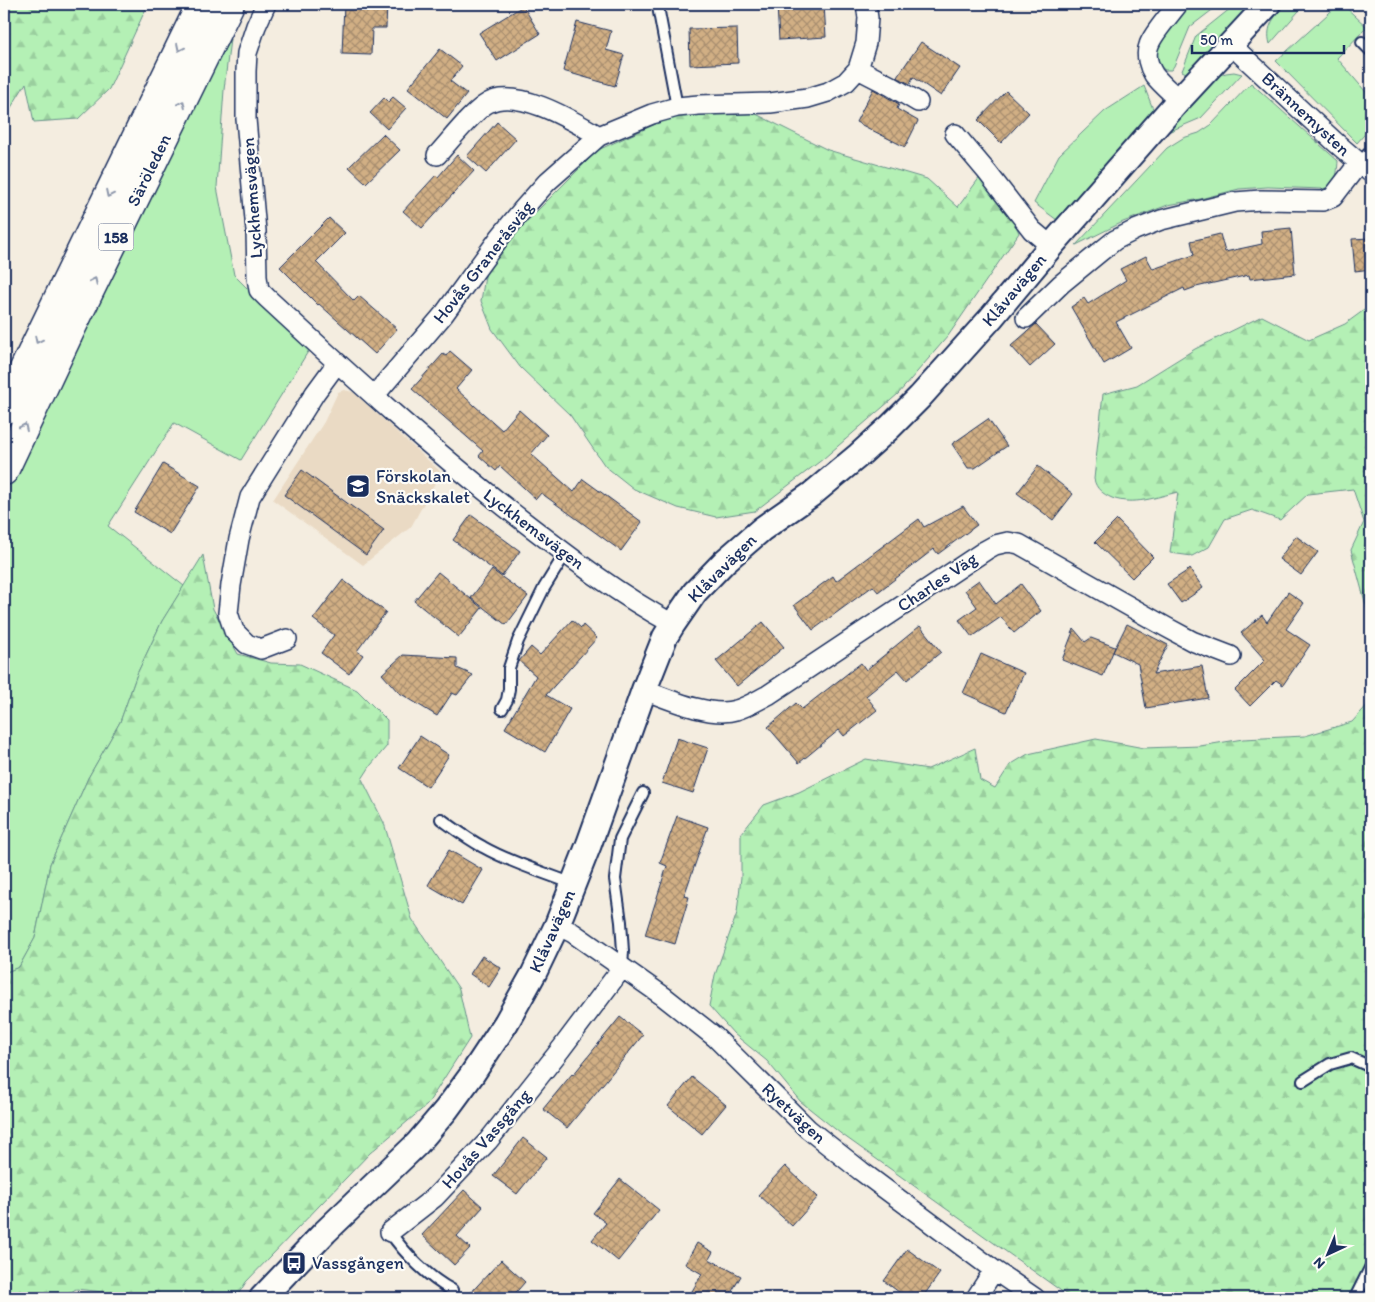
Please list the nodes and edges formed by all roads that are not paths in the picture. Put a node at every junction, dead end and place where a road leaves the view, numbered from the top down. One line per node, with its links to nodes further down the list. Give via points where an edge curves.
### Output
1 (201, 4): 23 (main road, Säröleden / 158, one-way to 23)
2 (230, 4): 24 (main road, Säröleden / 158, one-way to 2)
3 (266, 4): 21 (street, Lyckhemsvägen, via 247,53 246,71 246,119 259,290)
4 (866, 4): 11 (street, via 866,43)
5 (1178, 4): 12 (street, via 1154,35 1148,53 1154,75)
6 (1268, 4): 9 (street, Klåvavägen)
7 (658, 7): 14 (lane)
8 (1362, 42): 10 (lane)
9 (1230, 44): 12 (street, Klåvavägen); 18 (street, Brännemysten)
10 (1371, 51)
11 (858, 69): 13 (street); 14 (street, Hovås Graneråsväg, via 846,82 808,98)
12 (1179, 100): 19 (street, Klåvavägen)
13 (918, 102)
14 (677, 107): 16 (street, Hovås Graneråsväg)
15 (955, 134): 19 (street, via 1032,230)
16 (599, 136): 17 (street, via 540,106 513,98 500,99 480,109); 22 (street, Hovås Graneråsväg, via 547,182 523,209 444,314)
17 (437, 155)
18 (1367, 162): 20 (street, Brännemysten, via 1333,197 1323,201 1235,202 1161,220 1135,230 1100,252)
19 (1051, 246): 26 (street, Klåvavägen, via 991,318 890,427 812,494 724,561 695,592)
20 (1026, 318)
21 (337, 364): 22 (street, Lyckhemsvägen); 27 (street, via 315,393 250,497 239,539 228,613 234,631 247,644 260,649)
22 (374, 396): 25 (street, Lyckhemsvägen, via 472,482)
23 (4, 410)
24 (4, 471)
25 (565, 554): 26 (street, Lyckhemsvägen, via 643,608); 30 (lane, via 518,641 509,668 507,700)
26 (673, 624): 29 (street, Klåvavägen)
27 (287, 639)
28 (1231, 656): 29 (street, Charles Väg, via 1192,640 1019,544 1008,542 986,550 768,696 734,711 711,712)
29 (644, 690): 33 (street, Klåvavägen)
30 (502, 709)
31 (642, 793): 35 (lane, via 620,839 615,879 621,922)
32 (441, 819): 33 (lane, via 484,848)
33 (573, 884): 34 (street, Klåvavägen)
34 (557, 925): 35 (street, Ryetvägen); 42 (street, Klåvavägen, via 506,1023 446,1110 417,1144 324,1232)
35 (622, 968): 38 (street, Hovås Vassgång, via 488,1141 435,1197); 40 (street, Ryetvägen, via 715,1037 808,1129)
36 (1371, 1067): 37 (lane, via 1351,1058 1330,1064)
37 (1304, 1082)
38 (390, 1232): 41 (lane, Hovås Vassgång, via 400,1247)
39 (1371, 1266): 45 (lane)
40 (994, 1270): 43 (street); 44 (street, Ryetvägen)
41 (452, 1290)
42 (262, 1298)
43 (976, 1298)
44 (1034, 1298)
45 (1355, 1298)

